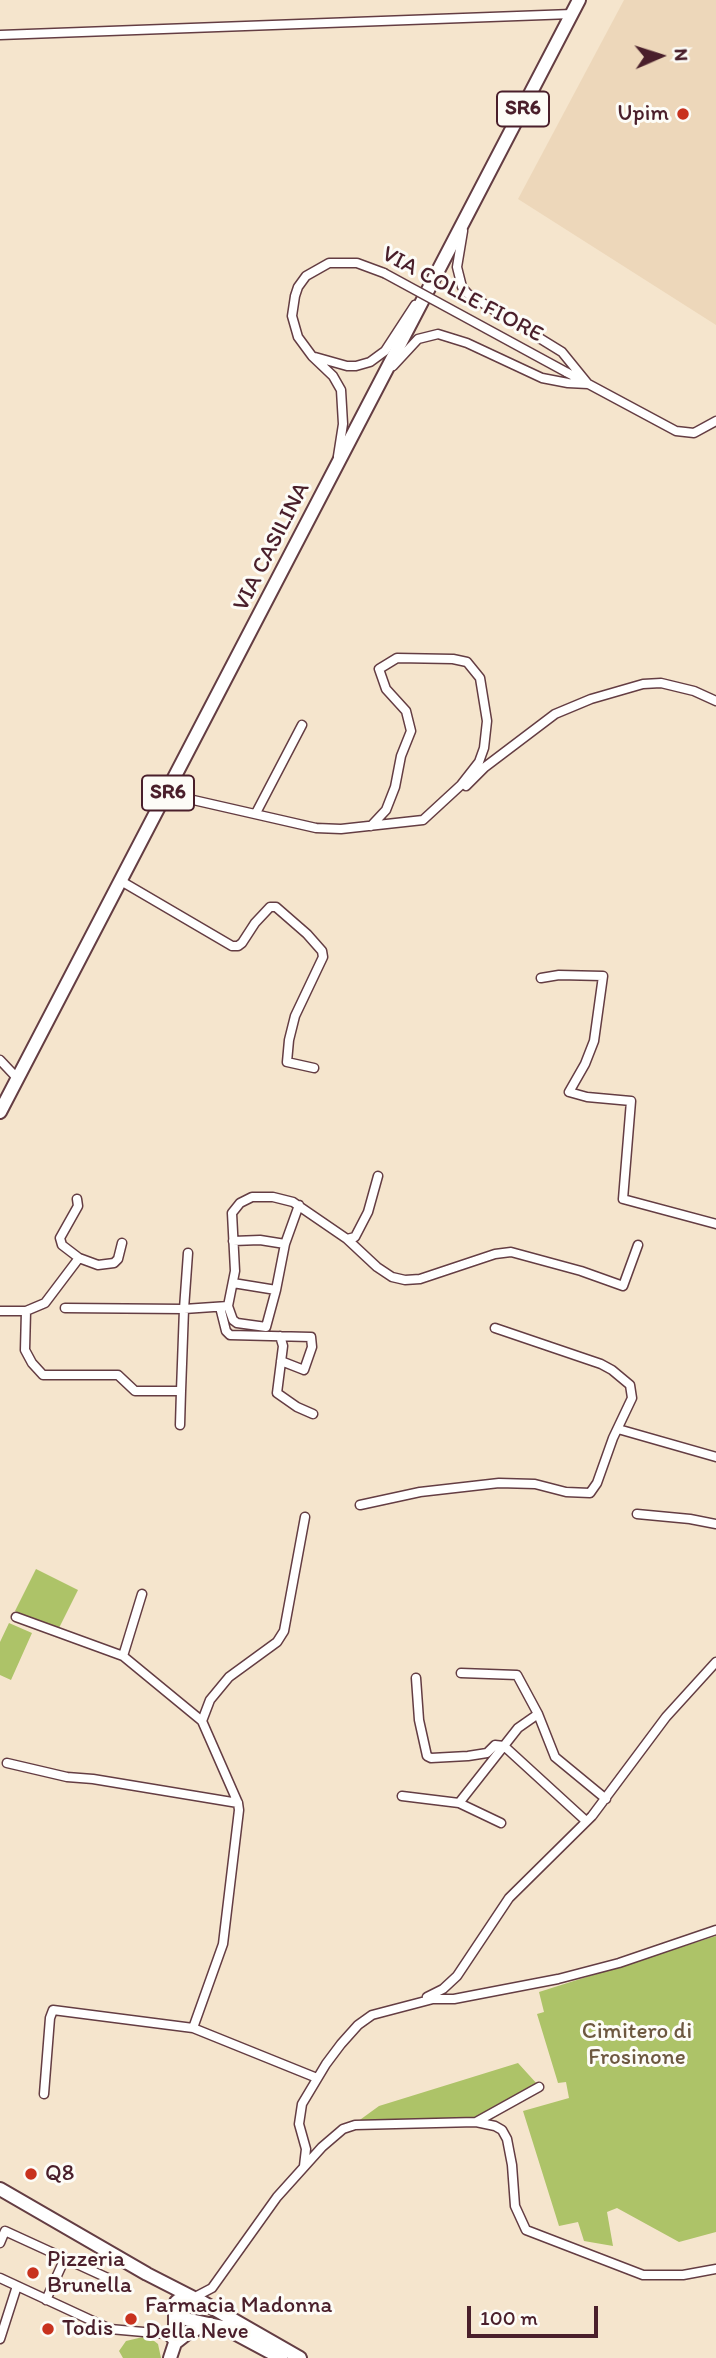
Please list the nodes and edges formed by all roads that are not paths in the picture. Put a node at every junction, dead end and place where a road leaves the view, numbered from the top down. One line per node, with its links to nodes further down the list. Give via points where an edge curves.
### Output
1 (579, 0): 2 (main road, VIA CASILINA / SR6)
2 (572, 14): 3 (street); 4 (main road, VIA CASILINA / SR6)
3 (0, 35)
4 (466, 218): 5 (main road, VIA CASILINA / SR6); 8 (street, via 457,267 468,294 562,352)
5 (433, 279): 6 (street, via 385,351 370,362 347,366); 7 (main road, VIA CASILINA / SR6)
6 (312, 356): 8 (street, VIA COLLE FIORE, bridge, via 298,337 292,316 298,287 306,276 329,263 345,261 384,273); 10 (street, VIA COLLE FIORE, via 338,382 342,397 342,432)
7 (381, 380): 8 (street, via 418,340 438,334 542,378); 10 (main road, VIA CASILINA / SR6)
8 (588, 384): 9 (street, VIA COLLE FIORE, via 676,431 694,433)
9 (716, 421)
10 (334, 472): 14 (main road, VIA CASILINA / SR6)
11 (716, 701): 13 (street, via 661,683 590,699 555,714)
12 (302, 726): 15 (street)
13 (456, 790): 16 (street, via 423,820); 16 (street, via 479,762 484,748 487,721 480,678 467,662 397,658 379,669 386,689 406,711 411,731 396,787 386,810)
14 (167, 794): 15 (street); 17 (main road, VIA CASILINA / SR6)
15 (256, 813): 16 (street, via 316,828)
16 (371, 825)
17 (121, 881): 20 (street, via 232,946 242,943 270,907 276,907 307,934 323,957 295,1016 287,1062); 21 (main road, VIA CASILINA / SR6)
18 (541, 978): 26 (street, via 603,976 594,1041 569,1092 631,1101 623,1199)
19 (0, 1060): 21 (street)
20 (314, 1068)
21 (18, 1078): 22 (main road, VIA CASILINA / SR6)
22 (0, 1112)
23 (378, 1176): 27 (street, via 368,1212 355,1237)
24 (77, 1199): 33 (street, via 78,1206 61,1238 62,1245)
25 (299, 1205): 27 (street); 28 (street, via 273,1197 252,1197 240,1203 232,1213); 30 (street)
26 (716, 1224)
27 (347, 1240): 31 (street, via 377,1267 405,1280 511,1252 623,1286)
28 (233, 1241): 30 (street); 34 (street)
29 (122, 1243): 33 (street, via 114,1263 98,1265)
30 (285, 1244): 35 (street)
31 (638, 1245)
32 (188, 1253): 38 (street)
33 (79, 1258): 40 (street, via 46,1303)
34 (233, 1283): 35 (street); 36 (street)
35 (276, 1290): 36 (street, via 265,1327 233,1321)
36 (224, 1307): 38 (street); 42 (street, via 230,1335)
37 (65, 1308): 38 (street)
38 (184, 1309): 44 (street)
39 (0, 1311): 40 (street)
40 (26, 1311): 44 (street, via 25,1350 43,1375 118,1375 135,1391)
41 (495, 1328): 47 (street, via 601,1364 624,1380 633,1391)
42 (280, 1336): 43 (street); 43 (street, via 311,1337 313,1347 304,1370)
43 (281, 1360): 45 (street, via 277,1393)
44 (181, 1391): 46 (street)
45 (313, 1414)
46 (180, 1425)
47 (618, 1429): 48 (street); 49 (street, via 590,1493 499,1483)
48 (716, 1457)
49 (360, 1505)
50 (637, 1514): 52 (street)
51 (305, 1517): 60 (street, via 284,1631 277,1642 229,1677 210,1700)
52 (716, 1524)
53 (142, 1594): 55 (street)
54 (16, 1617): 55 (street)
55 (123, 1656): 60 (street)
56 (716, 1662): 64 (street, via 666,1717)
57 (461, 1673): 59 (street, via 517,1675)
58 (416, 1678): 61 (street, via 427,1756 468,1756)
59 (538, 1714): 61 (street, via 517,1728); 64 (street, via 555,1757)
60 (201, 1721): 65 (street)
61 (504, 1746): 66 (street); 67 (street)
62 (7, 1763): 65 (street, via 67,1777)
63 (402, 1796): 66 (street)
64 (606, 1799): 67 (street)
65 (238, 1802): 71 (street, via 223,1944)
66 (459, 1803): 68 (street)
67 (586, 1821): 70 (street, via 509,1898 457,1976)
68 (500, 1823)
69 (716, 1930): 70 (street, via 558,1979)
70 (416, 2003): 72 (street, via 372,2015 358,2025)
71 (193, 2028): 72 (street); 74 (street, via 53,2010)
72 (317, 2078): 76 (street, via 299,2113 306,2149)
73 (539, 2087): 75 (street)
74 (44, 2094)
75 (477, 2122): 76 (street, via 355,2125 343,2129); 80 (street, via 502,2130 507,2139 515,2206 526,2230 643,2275)
76 (303, 2169): 83 (street, via 277,2197)
77 (0, 2189): 81 (main road)
78 (0, 2243): 79 (street, via 5,2231)
79 (65, 2258): 84 (street); 87 (street)
80 (716, 2269)
81 (147, 2274): 86 (main road); 88 (main road, via 164,2288)
82 (0, 2278): 85 (street)
83 (219, 2279): 86 (street); 89 (street, via 213,2300)
84 (112, 2280)
85 (17, 2287): 87 (street); 90 (street)
86 (192, 2298): 88 (main road, via 178,2299); 89 (main road)
87 (46, 2300): 91 (street, via 110,2329)
88 (176, 2315): 89 (main road, via 186,2320); 91 (main road)
89 (220, 2320): 91 (main road); 93 (main road); 94 (main road)
90 (0, 2339)
91 (171, 2339): 92 (main road)
92 (170, 2358)
93 (281, 2358)
94 (300, 2358)

